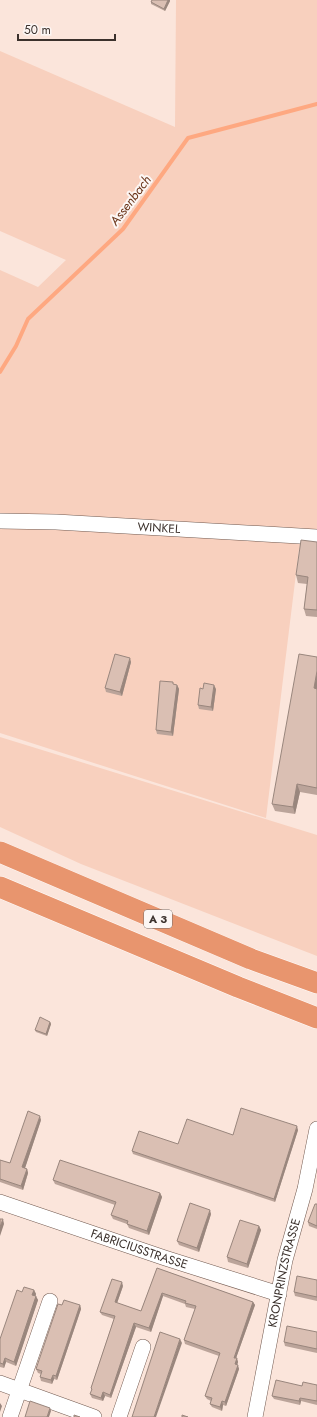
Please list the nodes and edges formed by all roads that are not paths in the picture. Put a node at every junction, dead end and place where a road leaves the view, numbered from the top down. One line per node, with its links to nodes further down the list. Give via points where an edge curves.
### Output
1 (0, 521): 2 (street, WINKEL)
2 (317, 537)
3 (0, 852): 5 (highway, A 3, via 251,959)
4 (0, 887): 6 (highway, A 3)
5 (317, 983)
6 (317, 1018)
7 (317, 1129): 8 (street, KRONPRINZSTRASSE)
8 (311, 1191): 10 (street, KRONPRINZSTRASSE, via 291,1238)
9 (0, 1202): 10 (street, FABRICIUSSTRASSE)
10 (279, 1294): 18 (street, KRONPRINZSTRASSE)
11 (50, 1301): 14 (street)
12 (143, 1347): 17 (street)
13 (0, 1383): 14 (street)
14 (19, 1390): 15 (street); 16 (street)
15 (10, 1417)
16 (94, 1417)
17 (119, 1417)
18 (255, 1417)

